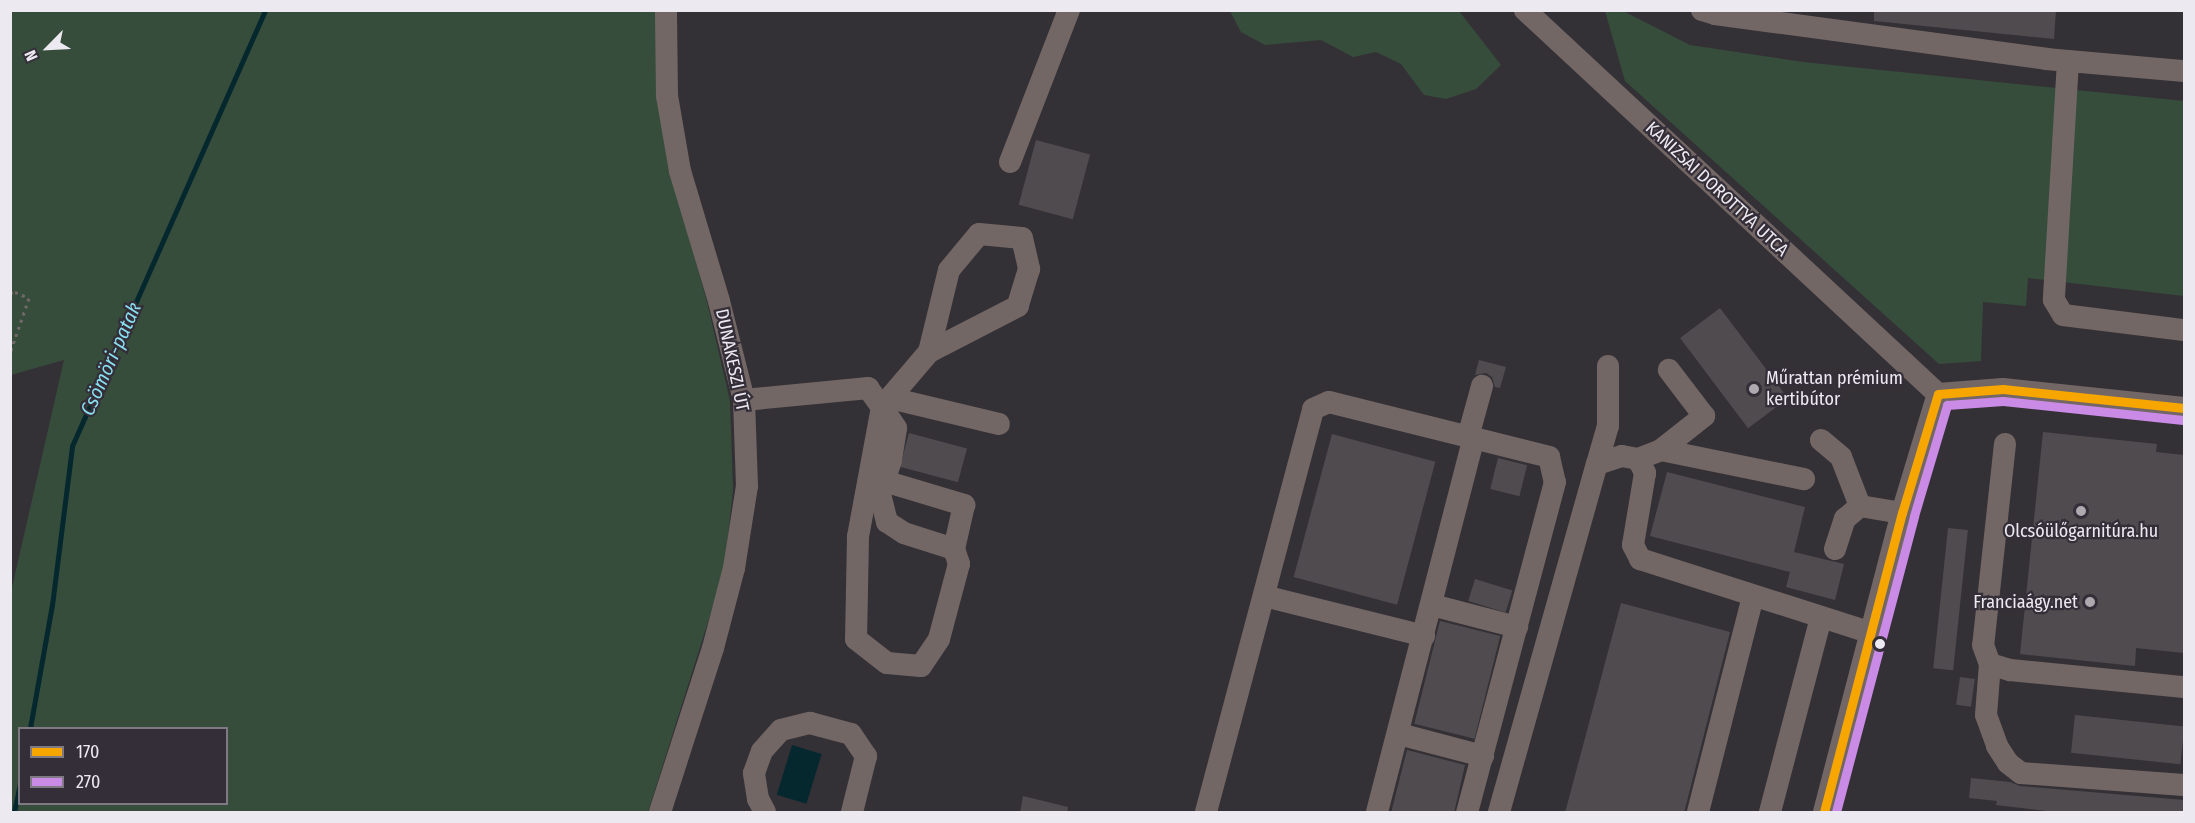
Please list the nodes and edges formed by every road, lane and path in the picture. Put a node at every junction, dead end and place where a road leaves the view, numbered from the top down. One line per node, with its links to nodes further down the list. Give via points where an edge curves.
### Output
1 (666, 10): 16 (street, DUNAKESZI ÚT, via 667,96 680,171)
2 (1069, 10): 7 (street)
3 (1525, 10): 15 (street, KANIZSAI DOROTTYA UTCA)
4 (1702, 10): 5 (street)
5 (2068, 61): 6 (street); 9 (street, via 2054,300 2063,315)
6 (2184, 71)
7 (1010, 162)
8 (10, 293): 11 (path, via 29,298)
9 (2184, 330)
10 (929, 352): 10 (street, via 949,270 956,261 979,234 1022,238 1029,269 1018,306); 17 (street)
11 (10, 353)
12 (1608, 366): 25 (street, via 1608,426)
13 (1670, 370): 23 (street, via 1704,416)
14 (1482, 386): 20 (street)
15 (1938, 394): 18 (street, via 2004,389); 29 (street)
16 (744, 400): 17 (street, via 868,388); 44 (street, DUNAKESZI ÚT, via 747,486 734,568 713,648)
17 (886, 402): 19 (street); 27 (street, via 896,428); 30 (street, via 858,537 856,639 887,663 921,666 939,639 959,564)
18 (2184, 408)
19 (999, 424)
20 (1471, 437): 32 (street, via 1329,402 1313,409); 34 (street); 36 (street, via 1550,457 1555,482)
21 (1821, 440): 28 (street, via 1841,457)
22 (2006, 444): 39 (street, via 1983,645)
23 (1661, 450): 24 (street); 26 (street)
24 (1638, 459): 25 (street, via 1622,456); 33 (street, via 1645,473 1633,544 1640,559)
25 (1597, 464): 50 (street)
26 (1803, 479)
27 (884, 481): 30 (street, via 880,494 887,522 904,533); 30 (street, via 964,505)
28 (1860, 506): 29 (street); 31 (street, via 1845,519)
29 (1902, 513): 37 (street)
30 (954, 549)
31 (1835, 549)
32 (1264, 596): 38 (street); 47 (street)
33 (1753, 597): 35 (street); 51 (street)
34 (1432, 605): 36 (street); 38 (street)
35 (1821, 618): 37 (street); 52 (street)
36 (1517, 627): 42 (street)
37 (1872, 633): 53 (street)
38 (1424, 636): 41 (street)
39 (1990, 664): 40 (street, via 2010,670); 43 (street, via 1986,715 1997,746 2008,763 2021,773)
40 (2184, 687)
41 (1399, 734): 42 (street); 48 (street)
42 (1483, 756): 49 (street)
43 (2184, 785)
44 (660, 813)
45 (765, 813): 46 (street, via 758,799 754,773 762,751 781,730 810,723 851,734 866,756)
46 (852, 813)
47 (1206, 813)
48 (1377, 813)
49 (1467, 813)
50 (1499, 813)
51 (1698, 813)
52 (1770, 813)
53 (1824, 813)

